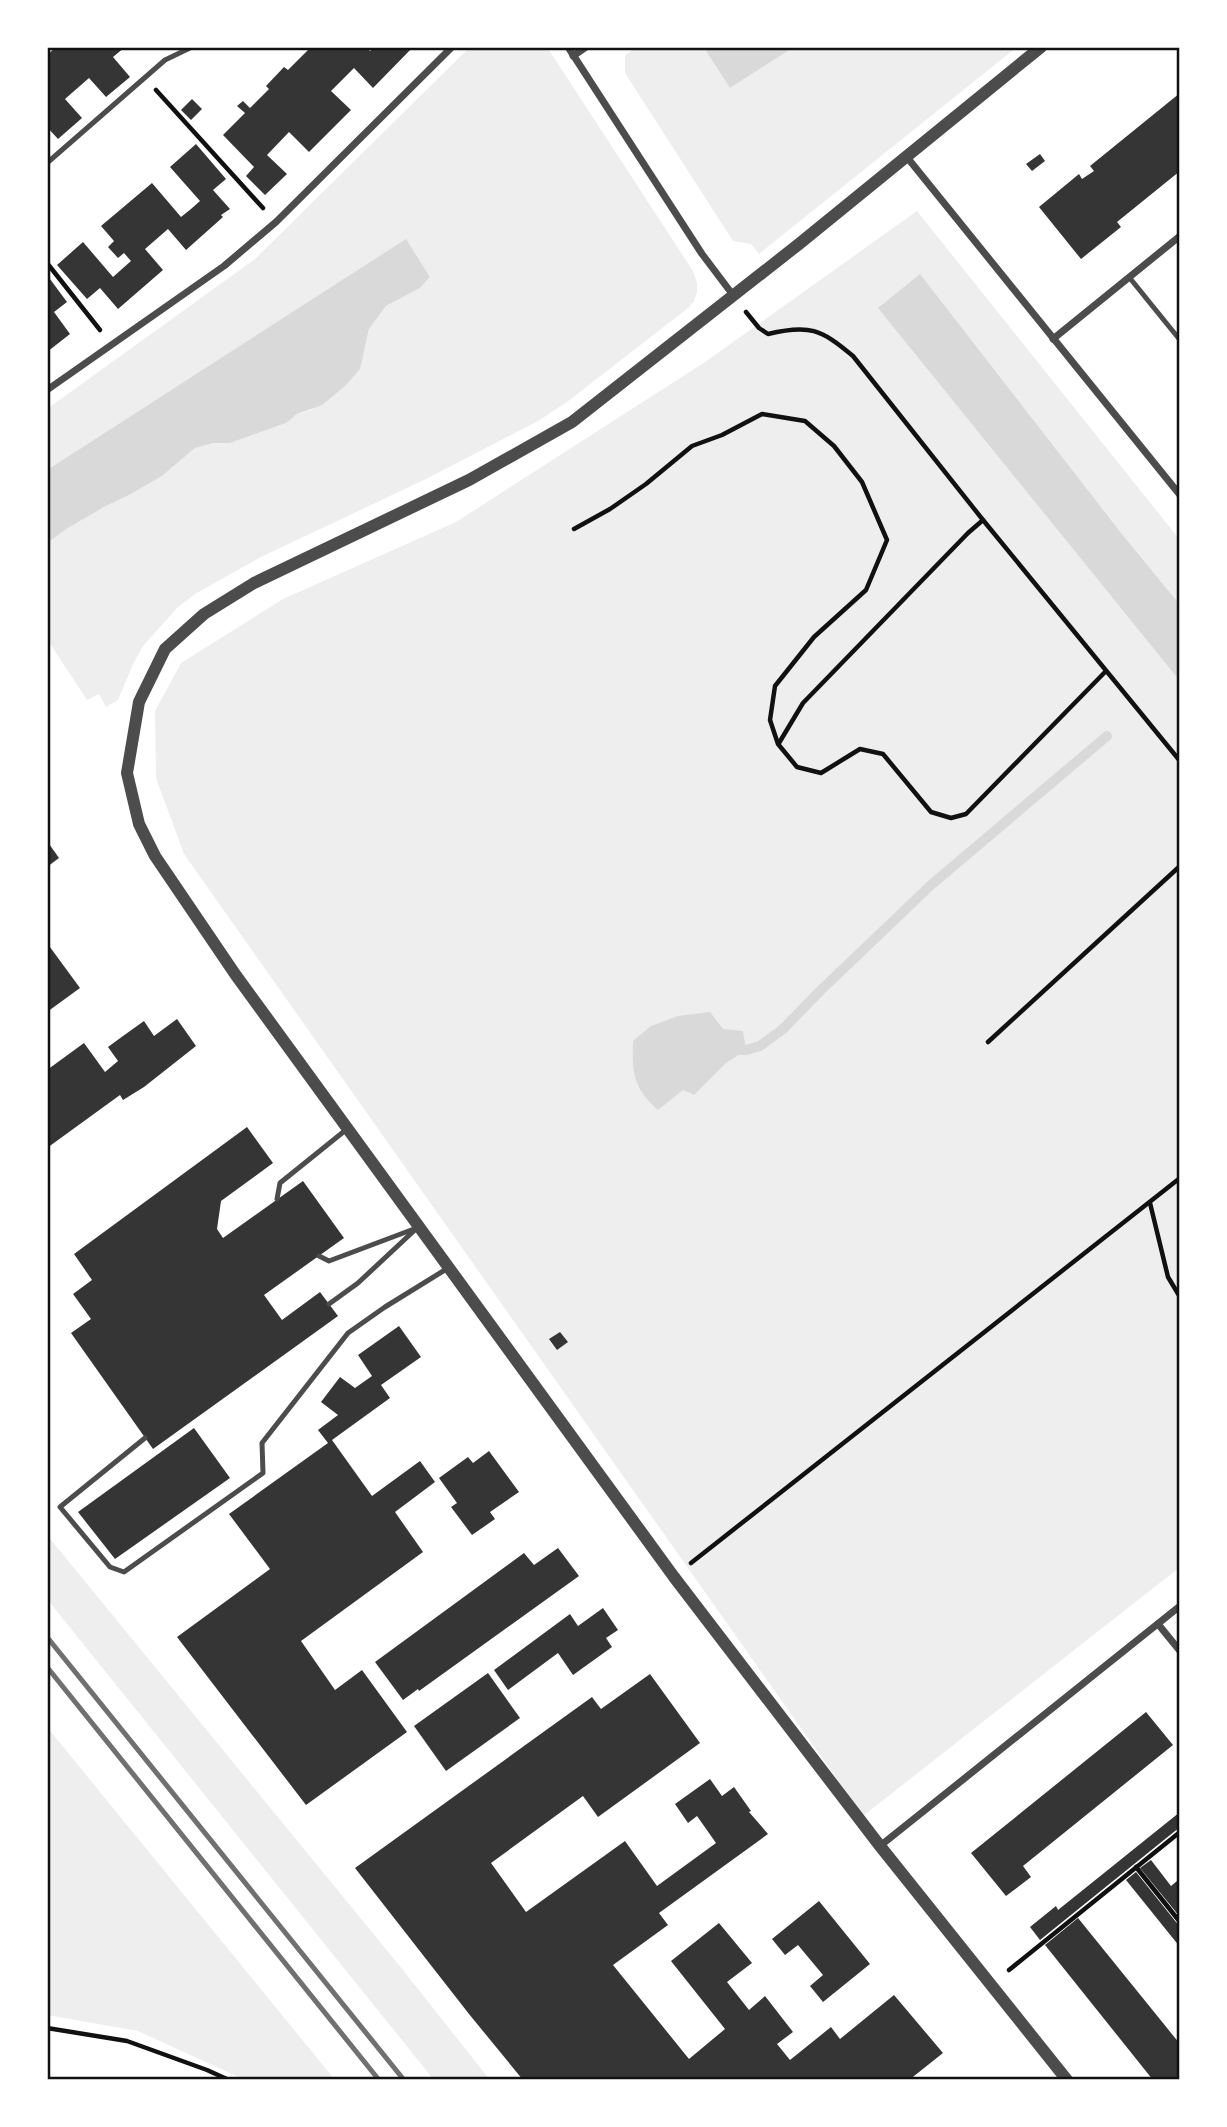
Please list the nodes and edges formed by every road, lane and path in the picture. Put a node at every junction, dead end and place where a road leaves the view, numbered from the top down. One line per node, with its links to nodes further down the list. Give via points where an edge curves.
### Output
1 (192, 47): 7 (lane, via 165,60)
2 (452, 47): 10 (street)
3 (568, 47): 6 (street)
4 (586, 47): 6 (street)
5 (1041, 47): 8 (street)
6 (573, 56): 14 (street)
7 (145, 78): 9 (lane); 10 (path)
8 (906, 156): 14 (street); 15 (street)
9 (47, 163)
10 (276, 222): 17 (street, via 224,266)
11 (1180, 236): 13 (street)
12 (47, 262): 17 (path)
13 (1129, 277): 15 (street); 16 (lane)
14 (733, 295): 20 (path, via 768,334 812,330 853,356); 27 (street, via 572,422 469,480 254,583 204,614 165,649 139,702 127,773 139,824 155,856 235,974)
15 (1053, 339): 19 (street)
16 (1180, 340)
17 (111, 345): 18 (street)
18 (47, 390)
19 (1180, 495)
20 (983, 520): 22 (path); 23 (path, via 803,703)
21 (574, 529): 23 (path, via 628,496 692,446 762,414 805,421 834,446 862,482 887,540 866,590 814,638 775,686 770,720)
22 (1107, 671): 23 (path, via 966,814 951,818 931,812 883,754 860,748 821,773 797,766); 24 (path)
23 (778, 744)
24 (1180, 761)
25 (1180, 866): 26 (path)
26 (988, 1042)
27 (347, 1129): 29 (lane, via 280,1183); 31 (street)
28 (1180, 1178): 30 (path)
29 (278, 1199)
30 (1150, 1203): 34 (path, via 1168,1277); 37 (path)
31 (418, 1227): 32 (lane, via 329,1261); 33 (street); 35 (lane)
32 (319, 1256)
33 (448, 1268): 36 (lane, via 348,1333 262,1443 263,1473 124,1572 110,1567 60,1507); 37 (street)
34 (1180, 1297)
35 (329, 1304)
36 (145, 1438)
37 (674, 1577): 42 (street)
38 (1180, 1606): 39 (street)
39 (1158, 1624): 40 (street); 42 (street)
40 (1180, 1651)
41 (1180, 1832): 43 (path)
42 (880, 1846): 45 (street)
43 (1136, 1867): 44 (path); 45 (path)
44 (1180, 1922)
45 (991, 1984): 48 (street)
46 (47, 2028): 47 (path, via 127,2040)
47 (229, 2080)
48 (1067, 2080)

